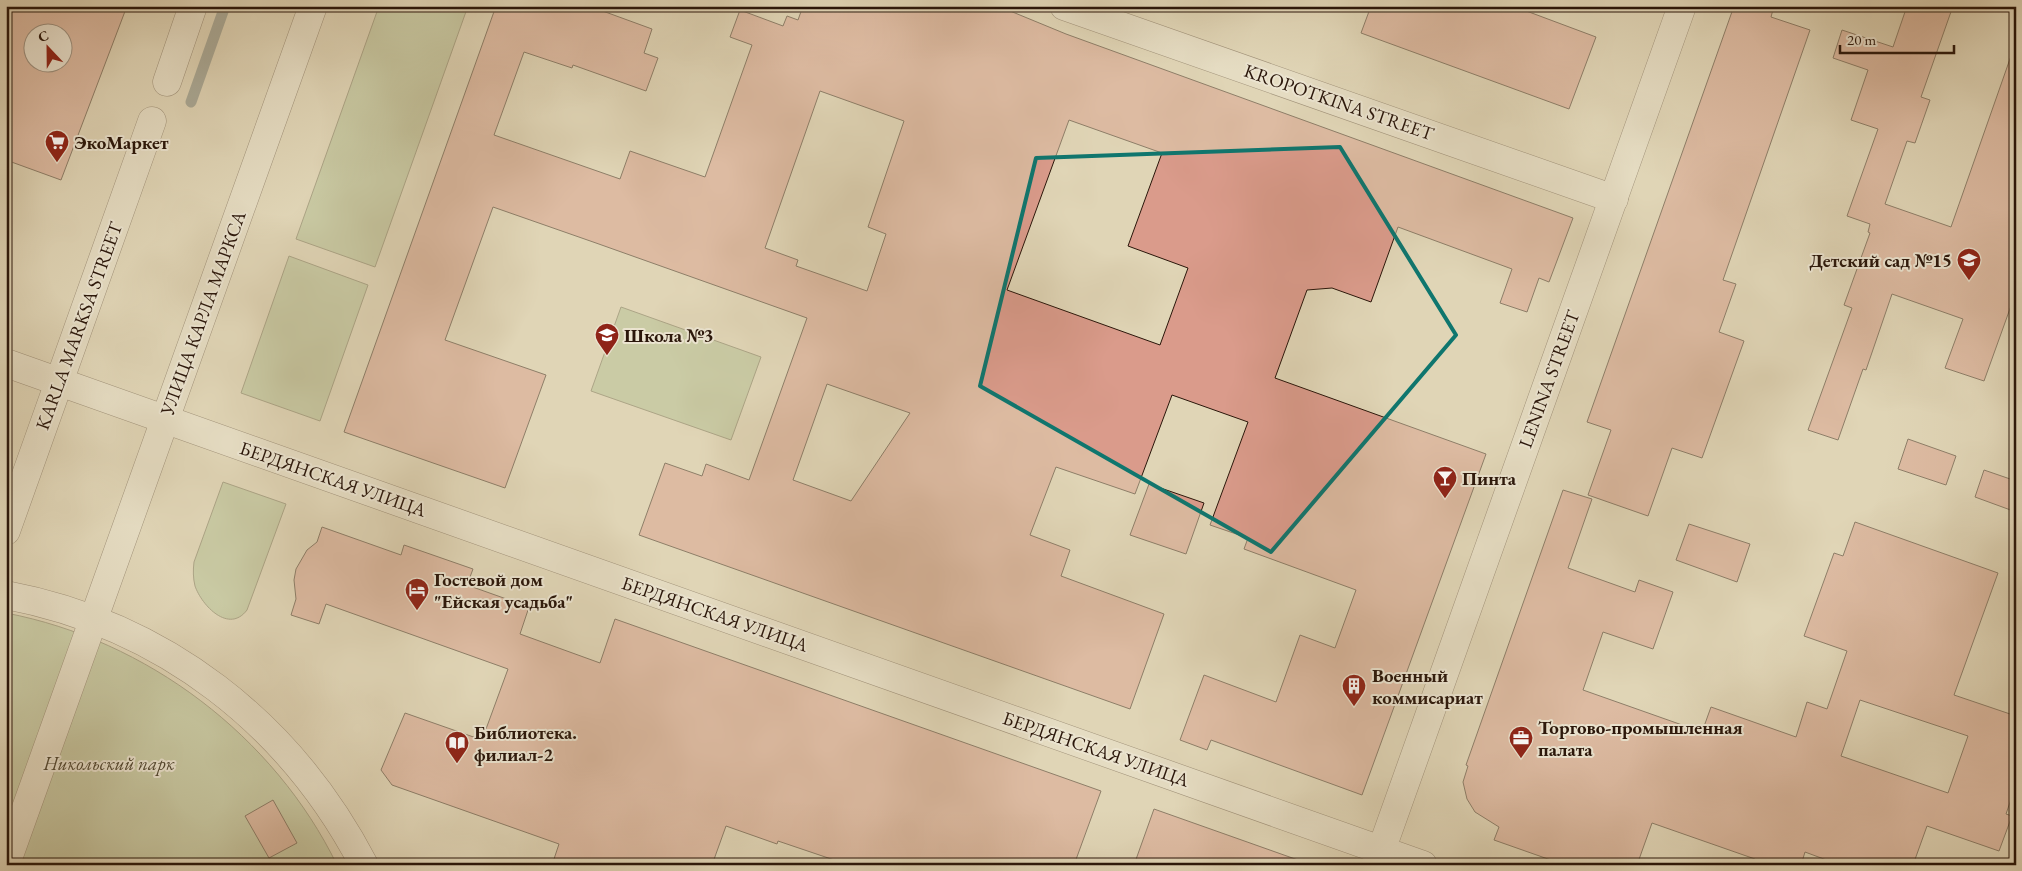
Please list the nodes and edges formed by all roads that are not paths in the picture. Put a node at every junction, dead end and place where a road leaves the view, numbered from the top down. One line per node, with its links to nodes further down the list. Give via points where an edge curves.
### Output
1 (193, 6): 5 (street)
2 (313, 6): 10 (street, УЛИЦА КАРЛА МАРКСА)
3 (1064, 6): 7 (street, KROPOTKINA STREET)
4 (1682, 6): 7 (street, LENINA STREET)
5 (167, 82)
6 (152, 121): 9 (street, KARLA MARKSA STREET)
7 (1614, 199): 14 (street, LENINA STREET)
8 (6, 363): 9 (street, БЕРДЯНСКАЯ УЛИЦА)
9 (59, 382): 10 (street, БЕРДЯНСКАЯ УЛИЦА); 11 (street, KARLA MARKSA STREET)
10 (165, 420): 13 (street, УЛИЦА КАРЛА МАРКСА); 14 (street, БЕРДЯНСКАЯ УЛИЦА)
11 (6, 531)
12 (6, 595): 13 (street)
13 (94, 620): 15 (street, УЛИЦА КАРЛА МАРКСА); 16 (street, via 179,661 254,718 317,788)
14 (1379, 857): 17 (street, БЕРДЯНСКАЯ УЛИЦА)
15 (6, 864)
16 (364, 865)
17 (1423, 865)

